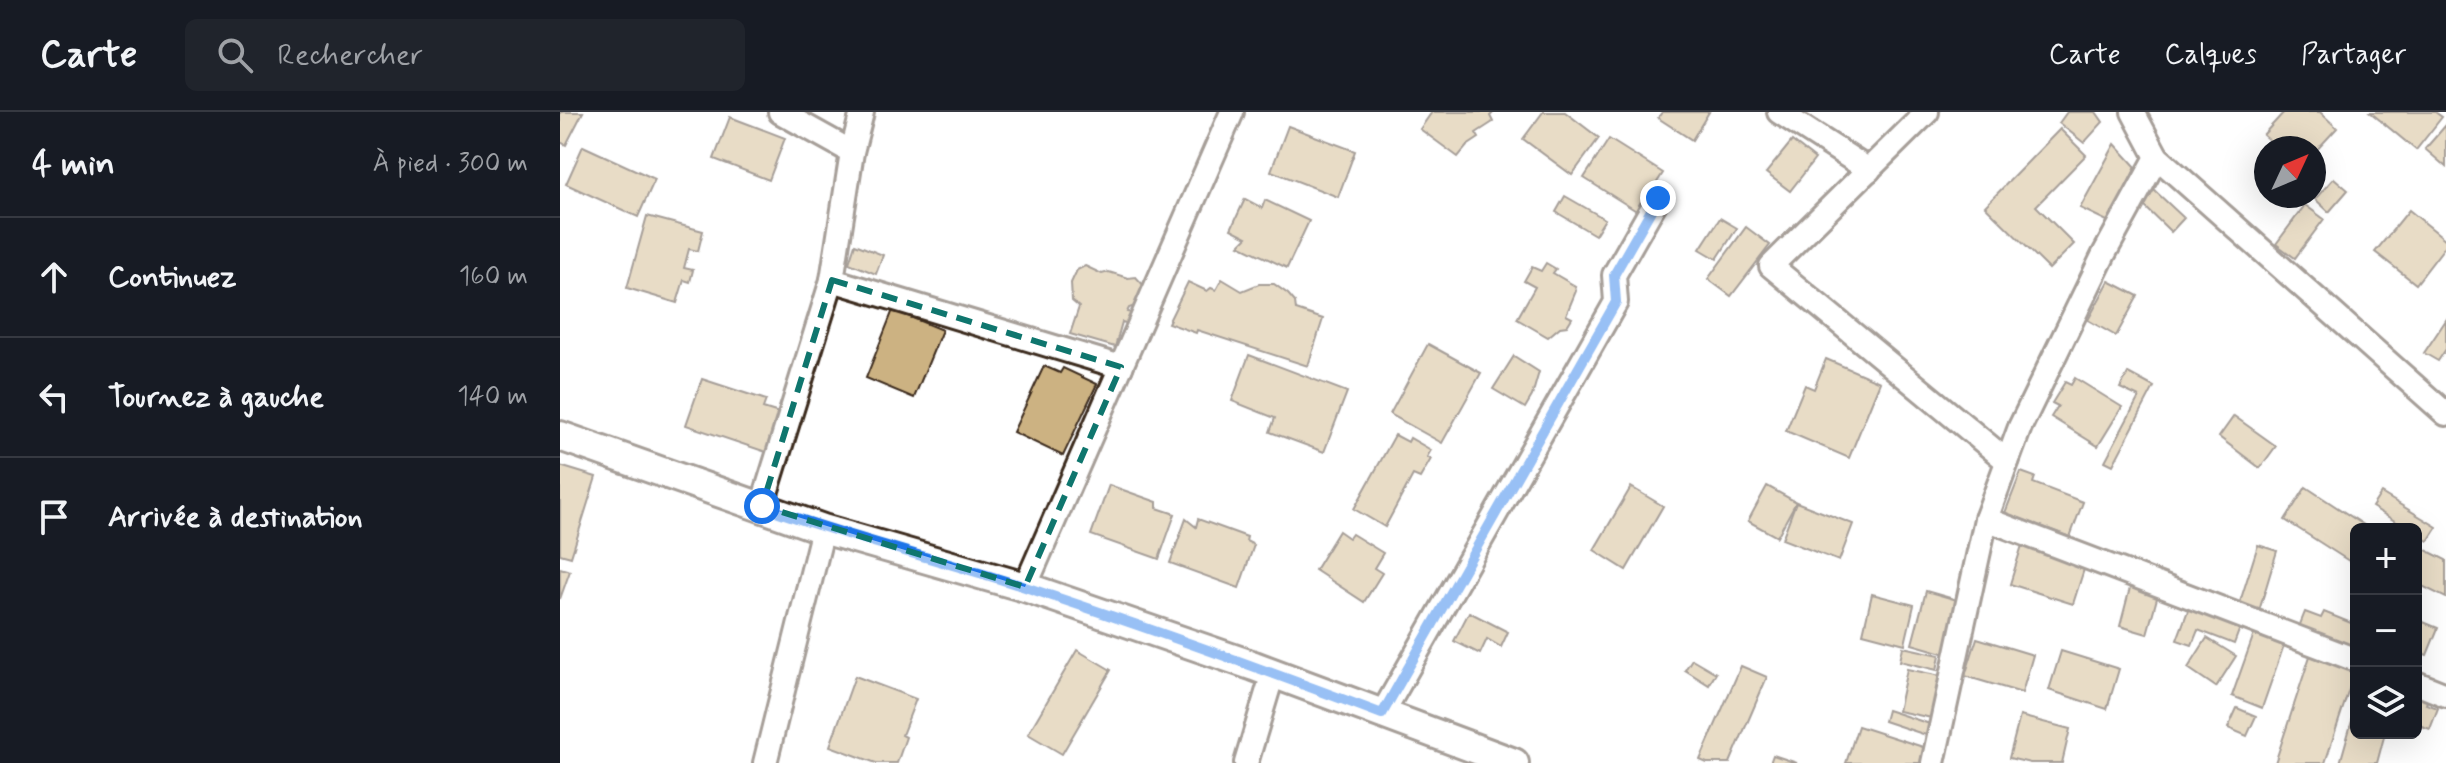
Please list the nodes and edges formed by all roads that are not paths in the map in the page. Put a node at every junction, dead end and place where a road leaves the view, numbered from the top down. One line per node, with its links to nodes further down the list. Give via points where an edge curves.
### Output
1 (780, 112): 7 (street)
2 (862, 112): 7 (street)
3 (1232, 112): 12 (street)
4 (1779, 112): 9 (street)
5 (1927, 112): 9 (street)
6 (2133, 112): 8 (street)
7 (852, 152): 11 (street)
8 (2157, 157): 13 (street); 15 (street, via 2104,254)
9 (1869, 170): 15 (street, via 1771,266)
10 (1658, 198): 24 (street, via 1614,275 1616,302)
11 (832, 280): 12 (street); 16 (street)
12 (1121, 367): 19 (street)
13 (2446, 414)
14 (560, 436): 16 (street)
15 (2007, 461): 17 (street)
16 (762, 506): 18 (street)
17 (1986, 519): 20 (street); 28 (street)
18 (823, 529): 19 (street); 25 (street)
19 (1025, 587): 21 (street)
20 (2350, 658)
21 (1273, 673): 24 (street); 26 (street)
22 (2422, 685): 23 (street)
23 (2446, 695)
24 (1382, 714): 27 (street)
25 (765, 763)
26 (1246, 763)
27 (1514, 763)
28 (1933, 763)

